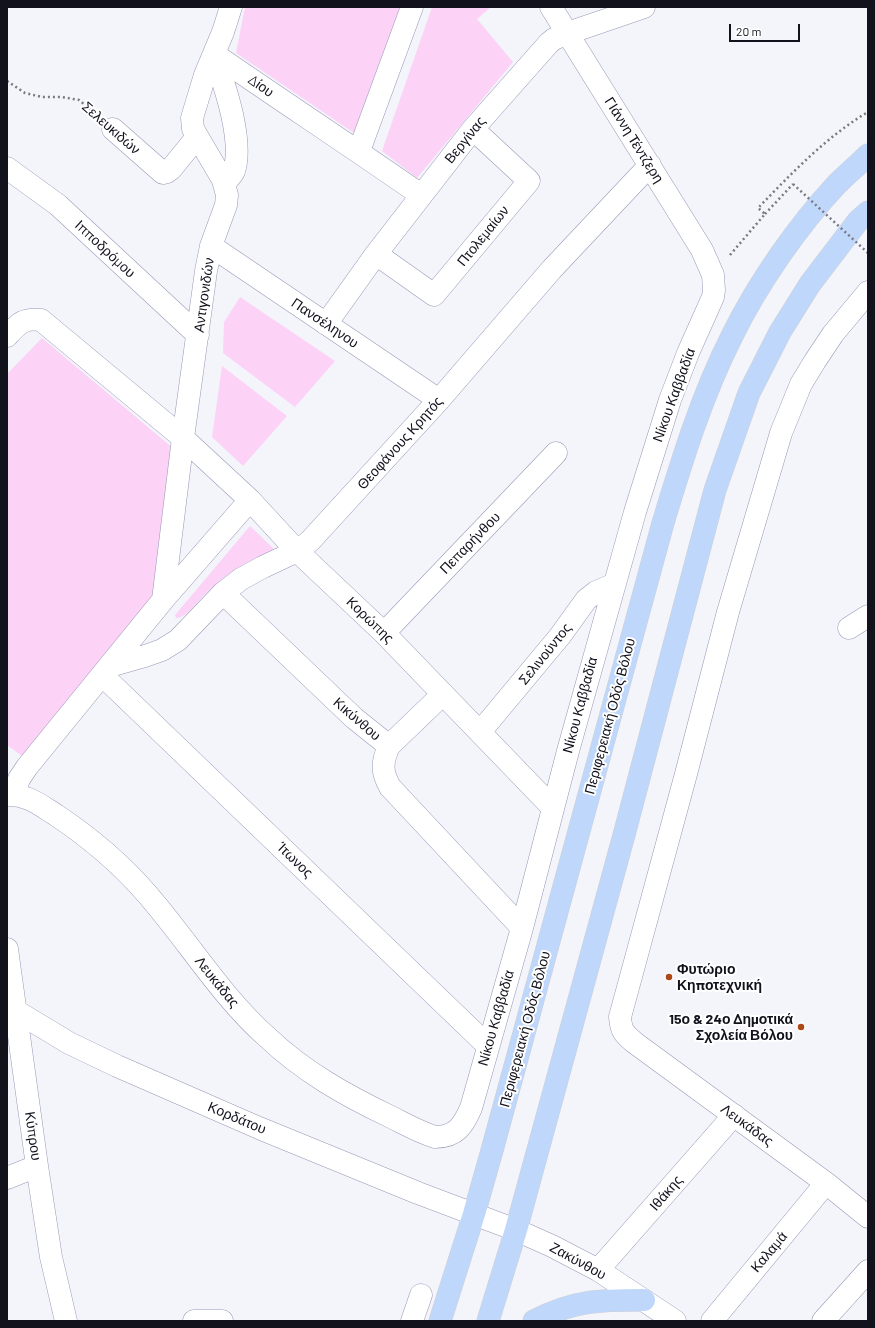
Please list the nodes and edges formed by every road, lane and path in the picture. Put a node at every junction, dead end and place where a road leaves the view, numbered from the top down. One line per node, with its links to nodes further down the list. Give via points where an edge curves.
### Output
1 (231, 7): 6 (street, Αντιγονιδών)
2 (412, 7): 12 (street)
3 (551, 7): 5 (street, ΓΙάννη Τέντζερη)
4 (644, 7): 5 (street, Βεργίνας)
5 (568, 33): 10 (street, Βεργίνας, via 554,38 549,43); 14 (street, ΓΙάννη Τέντζερη)
6 (214, 54): 11 (street, Αντιγονιδών, via 192,118); 12 (street, Δίου); 16 (street, Δίου, via 228,99 235,138 234,171)
7 (7, 81): 9 (path, Σελευκιδών, via 25,93 42,98 62,97 79,100)
8 (868, 112): 19 (path, via 839,132 802,164 758,208)
9 (113, 129): 11 (street, Σελευκιδών, via 163,173 171,169)
10 (473, 129): 17 (street, Βεργίνας); 22 (street, Πτολεμαίων, via 529,181 434,295)
11 (197, 137): 16 (street, Αντιγονιδών)
12 (359, 151): 17 (street, Δίου)
13 (868, 155): 54 (main road, Περιφερειακή Οδός Βόλου, via 806,220 782,252 732,335 701,406 663,523)
14 (650, 165): 23 (street, ΓΙάννη Τέντζερη, via 702,250); 28 (street, Θεοφάνους Κρητός, via 552,270)
15 (7, 168): 26 (street, Ιπποδρόμου, via 58,205)
16 (224, 183): 20 (street, Αντιγονιδών, via 228,198)
17 (421, 195): 22 (street, Βεργίνας)
18 (868, 212): 56 (main road, via 858,221 810,284 780,332 749,393 715,490)
19 (765, 214): 21 (path, bridge, via 793,184); 23 (path)
20 (211, 246): 25 (street, Πανσέληνου); 26 (street, Αντιγονιδών)
21 (868, 253)
22 (376, 254): 25 (street, Βεργίνας)
23 (713, 275): 33 (street, Νίκου Καββαδία, via 713,297 670,400)
24 (868, 292): 49 (street, Λευκάδας, via 832,334 815,361 801,384 781,433 728,612 620,1017 625,1035)
25 (326, 324): 28 (street, Πανσέληνου)
26 (198, 335): 29 (street, Αντιγονιδών)
27 (7, 336): 29 (street, Κορώπης, via 22,321 41,320)
28 (439, 400): 32 (street, Θεοφάνους Κρητός, via 322,529)
29 (183, 438): 31 (street, Κορώπης); 35 (street, Αντιγονιδών)
30 (556, 453): 38 (street, Πεπαρήνθου)
31 (250, 500): 32 (street, Κορώπης); 35 (street)
32 (297, 550): 34 (street, Θεοφάνους Κρητός, via 248,575); 38 (street, Κορώπης)
33 (615, 584): 41 (street, Σελινούντος, via 596,592 586,600 560,636); 44 (street, Νίκου Καββαδία)
34 (223, 593): 39 (street, Θεοφάνους Κρητός, via 178,640 157,652); 42 (street, Κικύνθου, via 354,718)
35 (163, 600): 39 (street)
36 (868, 616): 37 (street)
37 (849, 628)
38 (384, 633): 40 (street, Κορώπης)
39 (106, 670): 43 (street, via 28,767); 48 (street, Ίτωνος)
40 (444, 694): 41 (street, Κορώπης); 42 (street)
41 (480, 732): 44 (street, Κορώπης)
42 (389, 746): 45 (street, Κικύνθου, via 383,772 390,787)
43 (10, 795): 50 (street, Λευκάδας, via 28,798 61,818 113,860 148,895 230,999 266,1037 296,1062 346,1094 429,1135)
44 (553, 808): 45 (street, Νίκου Καββαδία)
45 (522, 928): 48 (street, Νίκου Καββαδία)
46 (7, 949): 47 (street, Κύπρου)
47 (12, 1009): 51 (street, Κύπρου); 54 (street, Κορδάτου, via 69,1043 124,1069 259,1128)
48 (488, 1046): 50 (street, Νίκου Καββαδία, via 466,1120)
49 (734, 1115): 53 (street, Λευκάδας); 57 (street, Ιθάκης)
50 (450, 1135)
51 (37, 1166): 52 (street); 61 (street, Κύπρου, via 51,1257)
52 (7, 1178)
53 (826, 1183): 55 (street, Λευκάδας); 69 (street, Καλαμά)
54 (474, 1214): 56 (street, Ζακύνθου); 65 (main road, Περιφερειακή Οδός Βόλου)
55 (868, 1217)
56 (516, 1230): 57 (street, Ζακύνθου); 66 (main road)
57 (598, 1270): 60 (street, Ζακύνθου)
58 (868, 1271): 70 (street)
59 (421, 1295): 64 (street)
60 (644, 1300): 67 (main road, via 598,1300 582,1303); 68 (street, Ζακύνθου)
61 (66, 1321)
62 (194, 1321): 63 (street)
63 (222, 1321)
64 (412, 1321)
65 (440, 1321)
66 (488, 1321)
67 (534, 1321)
68 (675, 1321)
69 (712, 1321)
70 (823, 1321)

